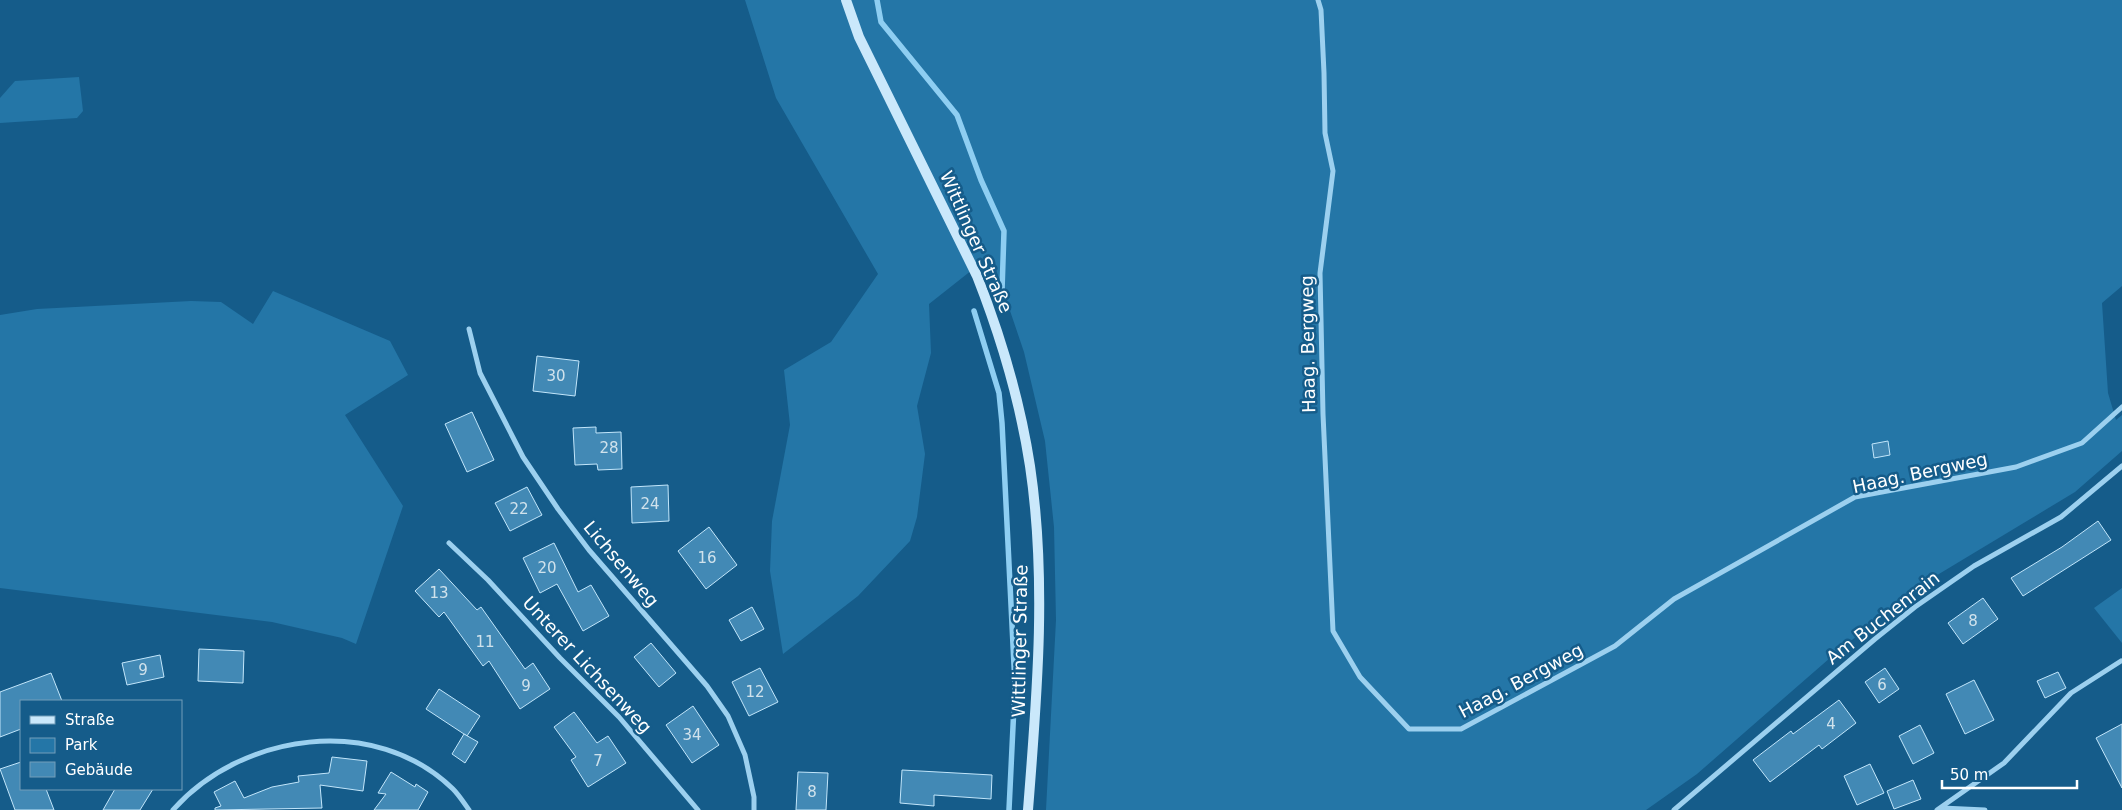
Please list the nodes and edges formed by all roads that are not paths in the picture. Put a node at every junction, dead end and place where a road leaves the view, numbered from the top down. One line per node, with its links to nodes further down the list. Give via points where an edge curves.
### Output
1 (846, 0): 13 (street, Wittlinger Straße, via 858,37 977,276 1015,392 1030,466 1038,556 1039,668)
2 (1318, 0): 4 (street, Haag. Bergweg, via 1325,133 1332,171 1320,273 1333,631 1360,678 1409,729 1461,729 1615,646 1674,600 1855,498 2016,467 2082,443)
3 (469, 330): 12 (street, Lichsenweg, via 480,373 522,458 589,550 707,686 728,716 745,755)
4 (2122, 408)
5 (2122, 466): 14 (street, Am Buchenrain, via 2061,517 1974,566 1915,607)
6 (449, 543): 11 (street, Unterer Lichsenweg, via 619,717)
7 (2121, 661): 8 (street, via 2071,693 2004,763)
8 (1939, 809): 15 (street)
9 (172, 810): 10 (street, via 196,787 224,768 254,754 290,744 327,740 363,743 427,768 453,789)
10 (469, 810)
11 (698, 810)
12 (754, 810)
13 (1028, 810)
14 (1674, 810)
15 (1985, 810)

